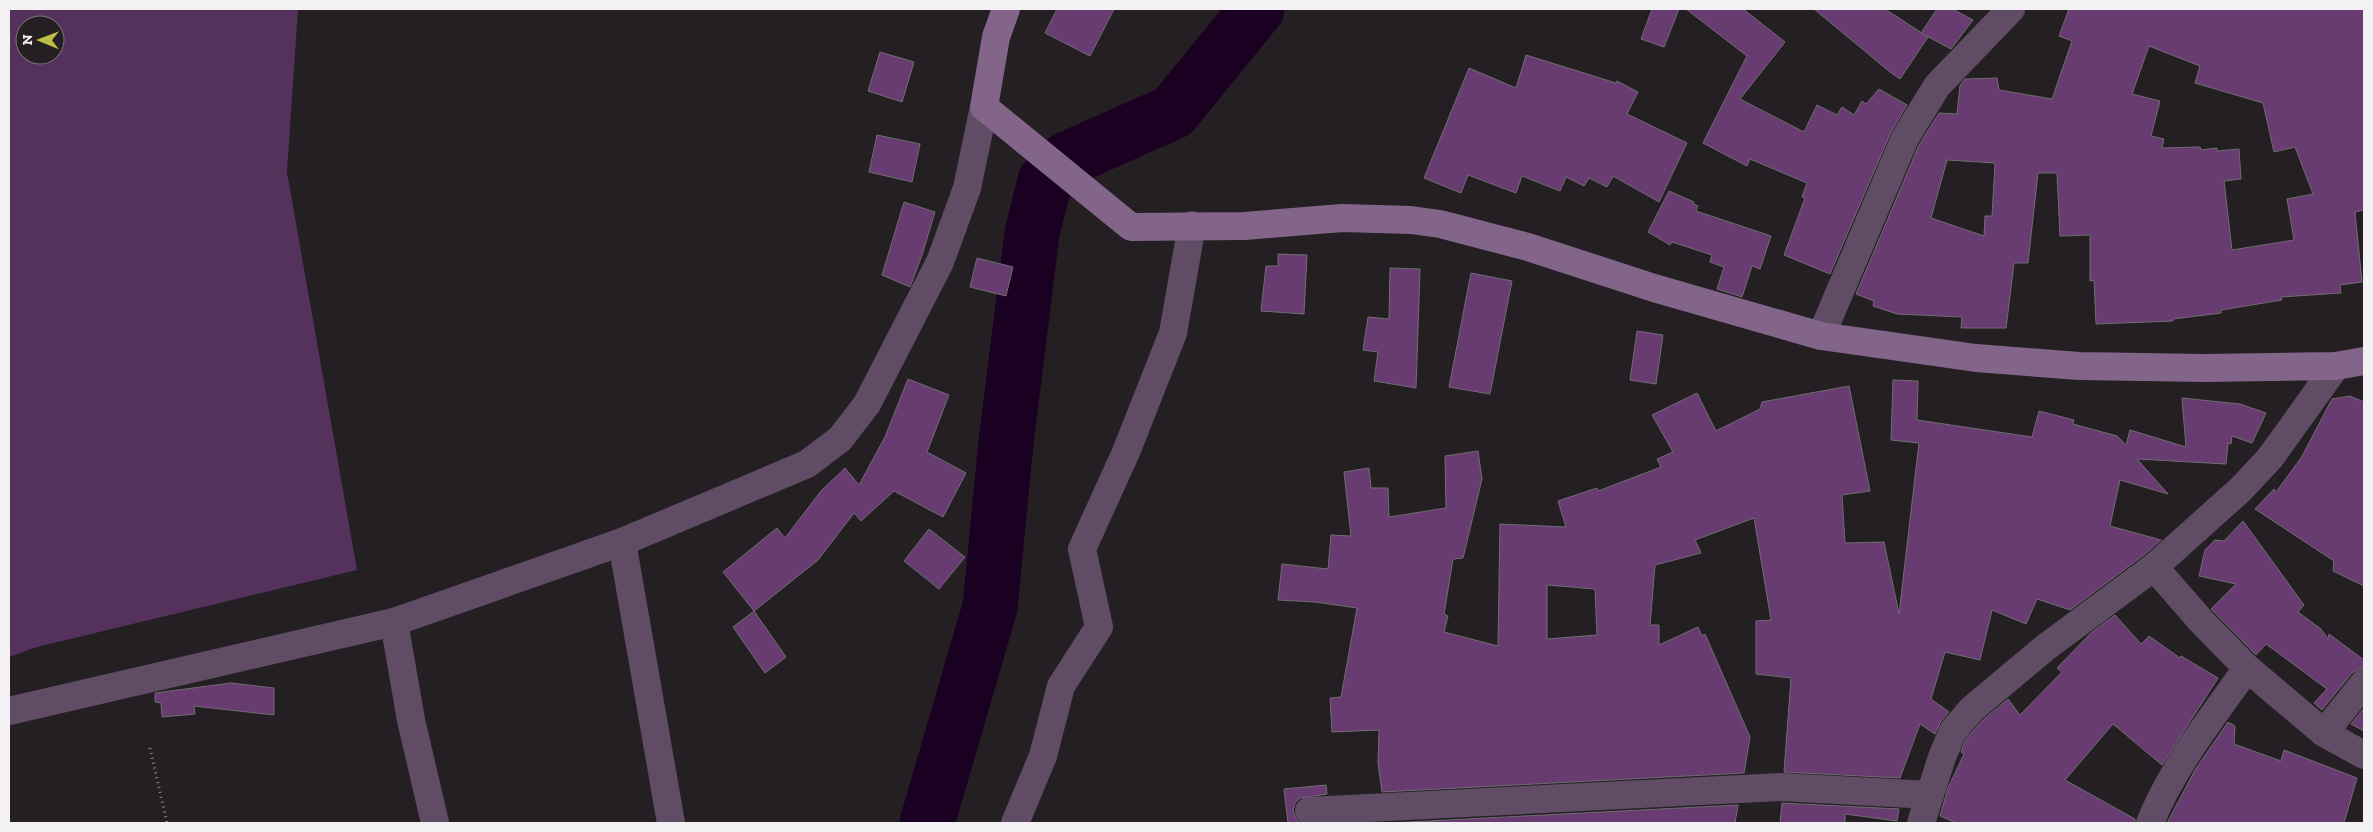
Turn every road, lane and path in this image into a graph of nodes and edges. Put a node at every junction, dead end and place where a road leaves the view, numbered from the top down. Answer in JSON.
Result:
{"nodes":[{"id":1,"x":1006,"y":9,"type":"edge"},
{"id":2,"x":2011,"y":9,"type":"edge"},
{"id":3,"x":984,"y":107,"type":"junction"},
{"id":4,"x":1192,"y":225,"type":"junction"},
{"id":5,"x":1821,"y":336,"type":"junction"},
{"id":6,"x":2364,"y":361,"type":"edge"},
{"id":7,"x":2336,"y":366,"type":"junction"},
{"id":8,"x":622,"y":542,"type":"junction"},
{"id":9,"x":2154,"y":567,"type":"junction"},
{"id":10,"x":394,"y":622,"type":"junction"},
{"id":11,"x":2247,"y":668,"type":"junction"},
{"id":12,"x":2364,"y":683,"type":"edge"},
{"id":13,"x":9,"y":711,"type":"edge"},
{"id":14,"x":2324,"y":733,"type":"junction"},
{"id":15,"x":150,"y":748,"type":"dead end"},
{"id":16,"x":2364,"y":755,"type":"edge"},
{"id":17,"x":1930,"y":795,"type":"junction"},
{"id":18,"x":1309,"y":811,"type":"dead end"},
{"id":19,"x":167,"y":823,"type":"edge"},
{"id":20,"x":435,"y":823,"type":"edge"},
{"id":21,"x":671,"y":823,"type":"edge"},
{"id":22,"x":1015,"y":823,"type":"edge"},
{"id":23,"x":1921,"y":823,"type":"edge"},
{"id":24,"x":2150,"y":823,"type":"edge"}],
"edges":[{"from":1,"to":3,"type":"street"},
{"from":2,"to":5,"type":"street"},
{"from":3,"to":4,"type":"street"},
{"from":3,"to":8,"type":"street"},
{"from":4,"to":5,"type":"street"},
{"from":4,"to":22,"type":"street"},
{"from":5,"to":7,"type":"street"},
{"from":6,"to":7,"type":"street"},
{"from":7,"to":9,"type":"street"},
{"from":8,"to":10,"type":"street"},
{"from":8,"to":21,"type":"street"},
{"from":9,"to":11,"type":"street"},
{"from":9,"to":17,"type":"street"},
{"from":10,"to":13,"type":"street"},
{"from":10,"to":20,"type":"street"},
{"from":11,"to":14,"type":"street"},
{"from":11,"to":24,"type":"street"},
{"from":12,"to":14,"type":"street"},
{"from":14,"to":16,"type":"street"},
{"from":15,"to":19,"type":"path"},
{"from":17,"to":18,"type":"street"},
{"from":17,"to":23,"type":"street"}]}
